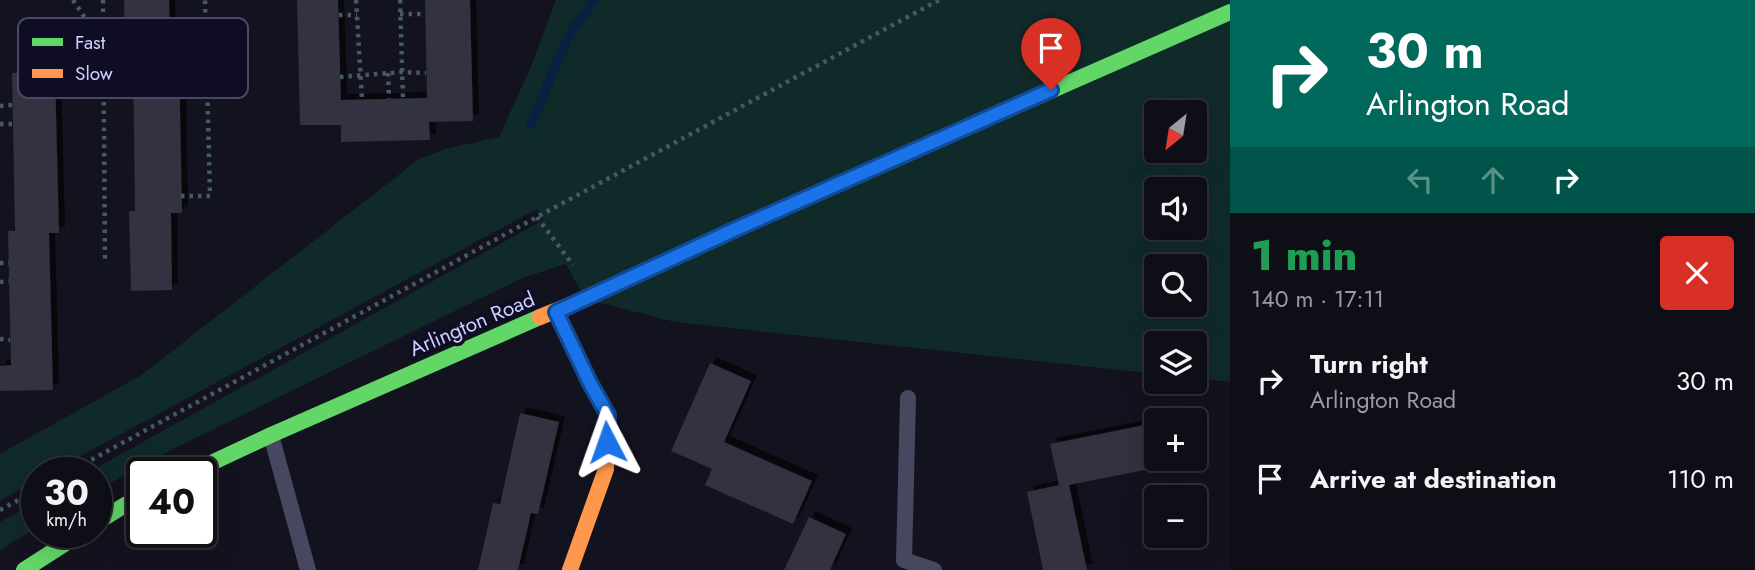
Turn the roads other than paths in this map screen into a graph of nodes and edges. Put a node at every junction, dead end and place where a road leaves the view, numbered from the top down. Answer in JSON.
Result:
{"nodes":[{"id":1,"x":1230,"y":12,"type":"edge"},
{"id":2,"x":556,"y":312,"type":"junction"},
{"id":3,"x":908,"y":398,"type":"dead end"},
{"id":4,"x":271,"y":435,"type":"junction"},
{"id":5,"x":217,"y":460,"type":"edge"},
{"id":6,"x":58,"y":548,"type":"edge"},
{"id":7,"x":24,"y":570,"type":"edge"},
{"id":8,"x":308,"y":570,"type":"edge"},
{"id":9,"x":570,"y":570,"type":"edge"},
{"id":10,"x":934,"y":570,"type":"edge"}],
"edges":[{"from":1,"to":2,"type":"main road","name":"Arlington Road"},
{"from":2,"to":4,"type":"main road","name":"Arlington Road"},
{"from":2,"to":9,"type":"main road"},
{"from":3,"to":10,"type":"lane"},
{"from":4,"to":5,"type":"main road","name":"Arlington Road"},
{"from":4,"to":8,"type":"lane"},
{"from":6,"to":7,"type":"main road"}]}
